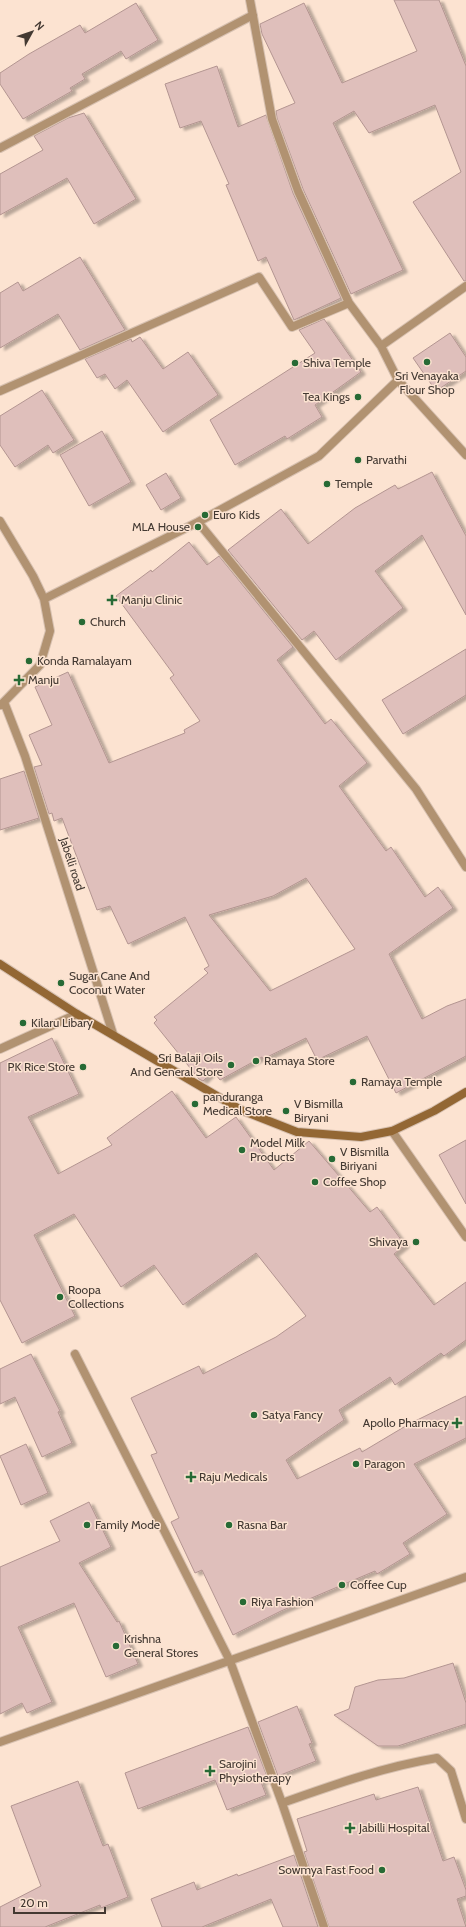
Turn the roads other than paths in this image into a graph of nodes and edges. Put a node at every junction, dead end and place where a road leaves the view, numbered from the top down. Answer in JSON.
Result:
{"nodes":[{"id":1,"x":250,"y":0,"type":"edge"},
{"id":2,"x":253,"y":15,"type":"junction"},
{"id":3,"x":0,"y":148,"type":"edge"},
{"id":4,"x":466,"y":286,"type":"edge"},
{"id":5,"x":349,"y":303,"type":"junction"},
{"id":6,"x":381,"y":346,"type":"junction"},
{"id":7,"x":398,"y":380,"type":"junction"},
{"id":8,"x":0,"y":391,"type":"edge"},
{"id":9,"x":466,"y":455,"type":"edge"},
{"id":10,"x":0,"y":521,"type":"edge"},
{"id":11,"x":198,"y":522,"type":"junction"},
{"id":12,"x":44,"y":599,"type":"junction"},
{"id":13,"x":2,"y":704,"type":"edge"},
{"id":14,"x":466,"y":867,"type":"edge"},
{"id":15,"x":0,"y":964,"type":"edge"},
{"id":16,"x":78,"y":1014,"type":"junction"},
{"id":17,"x":113,"y":1034,"type":"junction"},
{"id":18,"x":0,"y":1049,"type":"edge"},
{"id":19,"x":466,"y":1092,"type":"edge"},
{"id":20,"x":392,"y":1131,"type":"junction"},
{"id":21,"x":466,"y":1237,"type":"edge"},
{"id":22,"x":75,"y":1354,"type":"dead end"},
{"id":23,"x":466,"y":1576,"type":"edge"},
{"id":24,"x":230,"y":1661,"type":"junction"},
{"id":25,"x":0,"y":1742,"type":"edge"},
{"id":26,"x":282,"y":1803,"type":"junction"},
{"id":27,"x":466,"y":1819,"type":"edge"},
{"id":28,"x":324,"y":1927,"type":"edge"}],
"edges":[{"from":1,"to":2,"type":"street"},
{"from":2,"to":3,"type":"street"},
{"from":2,"to":5,"type":"street"},
{"from":4,"to":6,"type":"street"},
{"from":5,"to":6,"type":"street"},
{"from":5,"to":8,"type":"street"},
{"from":6,"to":7,"type":"street"},
{"from":7,"to":9,"type":"street"},
{"from":7,"to":11,"type":"street"},
{"from":10,"to":12,"type":"street"},
{"from":11,"to":12,"type":"street"},
{"from":11,"to":14,"type":"street"},
{"from":12,"to":13,"type":"street"},
{"from":13,"to":17,"type":"street","name":"Jabelli road"},
{"from":15,"to":16,"type":"main road"},
{"from":16,"to":17,"type":"main road"},
{"from":16,"to":18,"type":"street"},
{"from":17,"to":20,"type":"main road"},
{"from":19,"to":20,"type":"main road"},
{"from":20,"to":21,"type":"street"},
{"from":22,"to":24,"type":"street"},
{"from":23,"to":24,"type":"street"},
{"from":24,"to":25,"type":"street"},
{"from":24,"to":26,"type":"street"},
{"from":26,"to":27,"type":"street"},
{"from":26,"to":28,"type":"street"}]}
